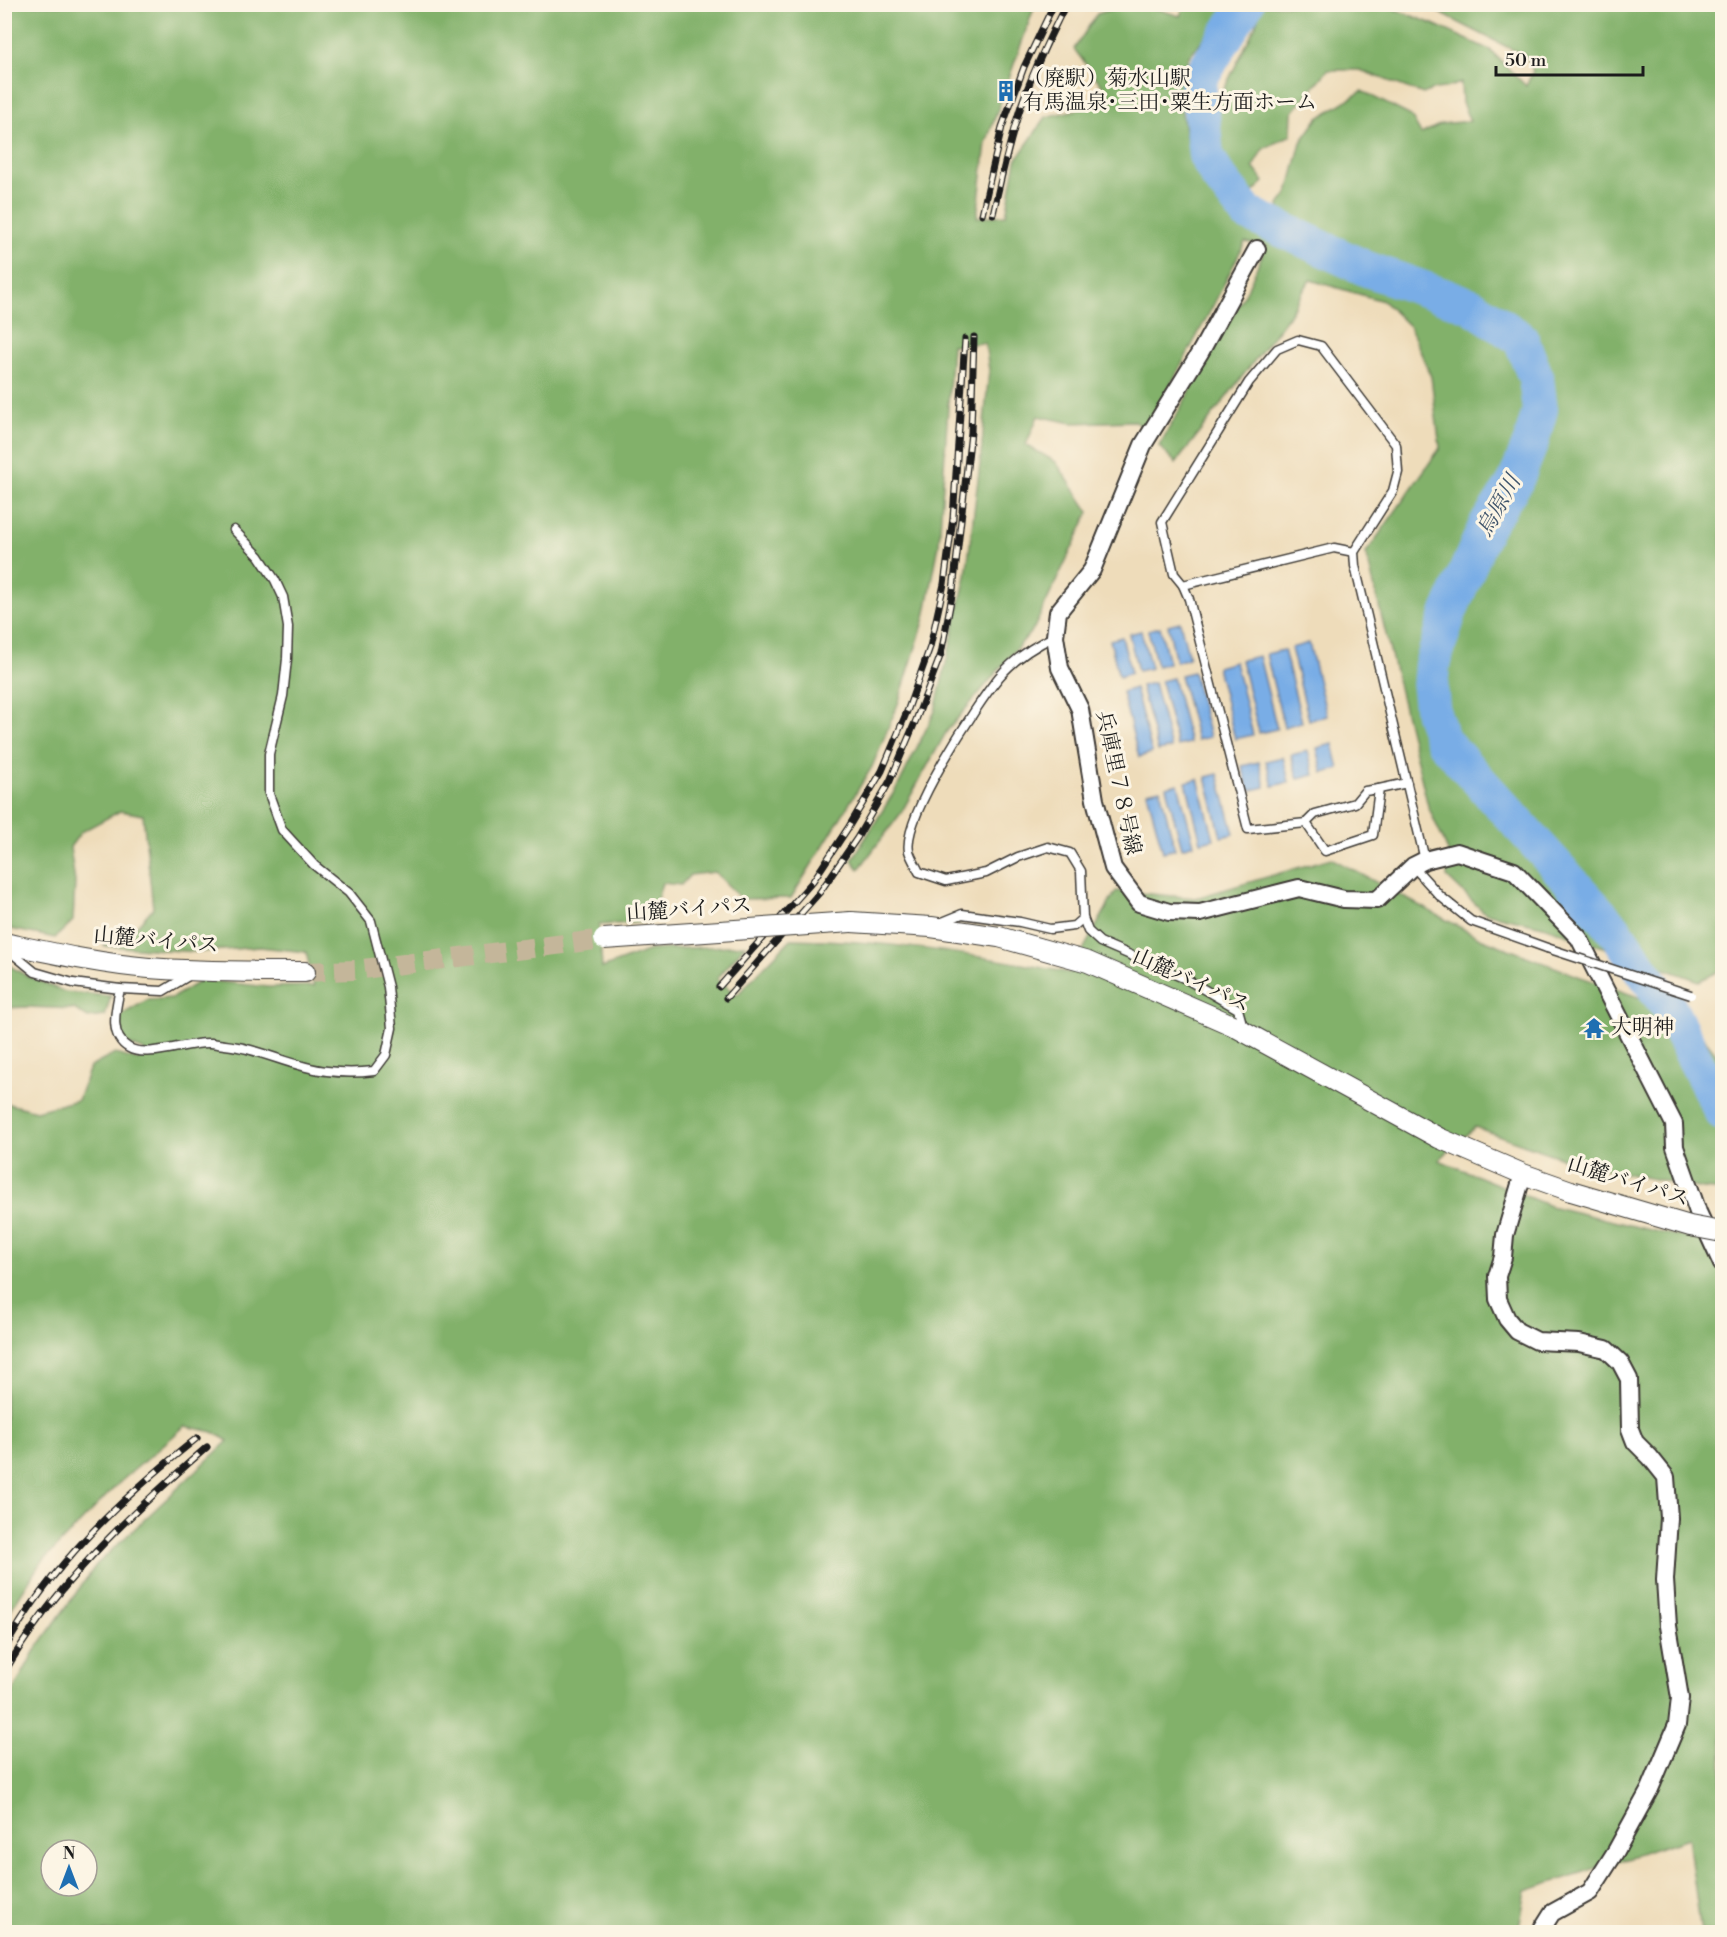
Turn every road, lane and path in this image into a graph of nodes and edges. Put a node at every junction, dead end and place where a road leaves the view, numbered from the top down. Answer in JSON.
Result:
{"nodes":[{"id":1,"x":1257,"y":249,"type":"dead end"},
{"id":2,"x":234,"y":530,"type":"dead end"},
{"id":3,"x":1354,"y":552,"type":"junction"},
{"id":4,"x":1183,"y":585,"type":"junction"},
{"id":5,"x":1054,"y":636,"type":"junction"},
{"id":6,"x":1407,"y":783,"type":"junction"},
{"id":7,"x":1379,"y":789,"type":"junction"},
{"id":8,"x":1306,"y":823,"type":"junction"},
{"id":9,"x":1419,"y":863,"type":"junction"},
{"id":10,"x":1083,"y":918,"type":"junction"},
{"id":11,"x":931,"y":927,"type":"junction"},
{"id":12,"x":604,"y":939,"type":"tunnel mouth"},
{"id":13,"x":4,"y":945,"type":"edge"},
{"id":14,"x":198,"y":971,"type":"junction"},
{"id":15,"x":305,"y":972,"type":"tunnel mouth"},
{"id":16,"x":120,"y":989,"type":"junction"},
{"id":17,"x":1691,"y":995,"type":"dead end"},
{"id":18,"x":1245,"y":1032,"type":"junction"},
{"id":19,"x":1523,"y":1174,"type":"junction"},
{"id":20,"x":1722,"y":1232,"type":"edge"},
{"id":21,"x":1722,"y":1264,"type":"edge"},
{"id":22,"x":1540,"y":1932,"type":"edge"}],
"edges":[{"from":1,"to":5,"type":"street"},
{"from":2,"to":16,"type":"lane"},
{"from":3,"to":4,"type":"lane"},
{"from":3,"to":4,"type":"lane"},
{"from":3,"to":6,"type":"lane"},
{"from":4,"to":8,"type":"lane"},
{"from":5,"to":9,"type":"street","name":"兵庫里７８号線"},
{"from":5,"to":10,"type":"lane"},
{"from":6,"to":7,"type":"lane"},
{"from":6,"to":9,"type":"lane"},
{"from":7,"to":8,"type":"lane"},
{"from":7,"to":8,"type":"lane"},
{"from":9,"to":17,"type":"lane","bridge":true},
{"from":9,"to":21,"type":"street","name":"兵庫里７８号線"},
{"from":10,"to":11,"type":"lane"},
{"from":10,"to":18,"type":"lane"},
{"from":11,"to":12,"type":"street","name":"山麓バイパス","bridge":true},
{"from":11,"to":18,"type":"street","name":"山麓バイパス"},
{"from":13,"to":14,"type":"street","name":"山麓バイパス"},
{"from":13,"to":16,"type":"lane"},
{"from":14,"to":15,"type":"street","name":"山麓バイパス"},
{"from":14,"to":16,"type":"lane"},
{"from":18,"to":19,"type":"street","name":"山麓バイパス"},
{"from":19,"to":20,"type":"street","name":"山麓バイパス","bridge":true},
{"from":19,"to":22,"type":"street"}]}
